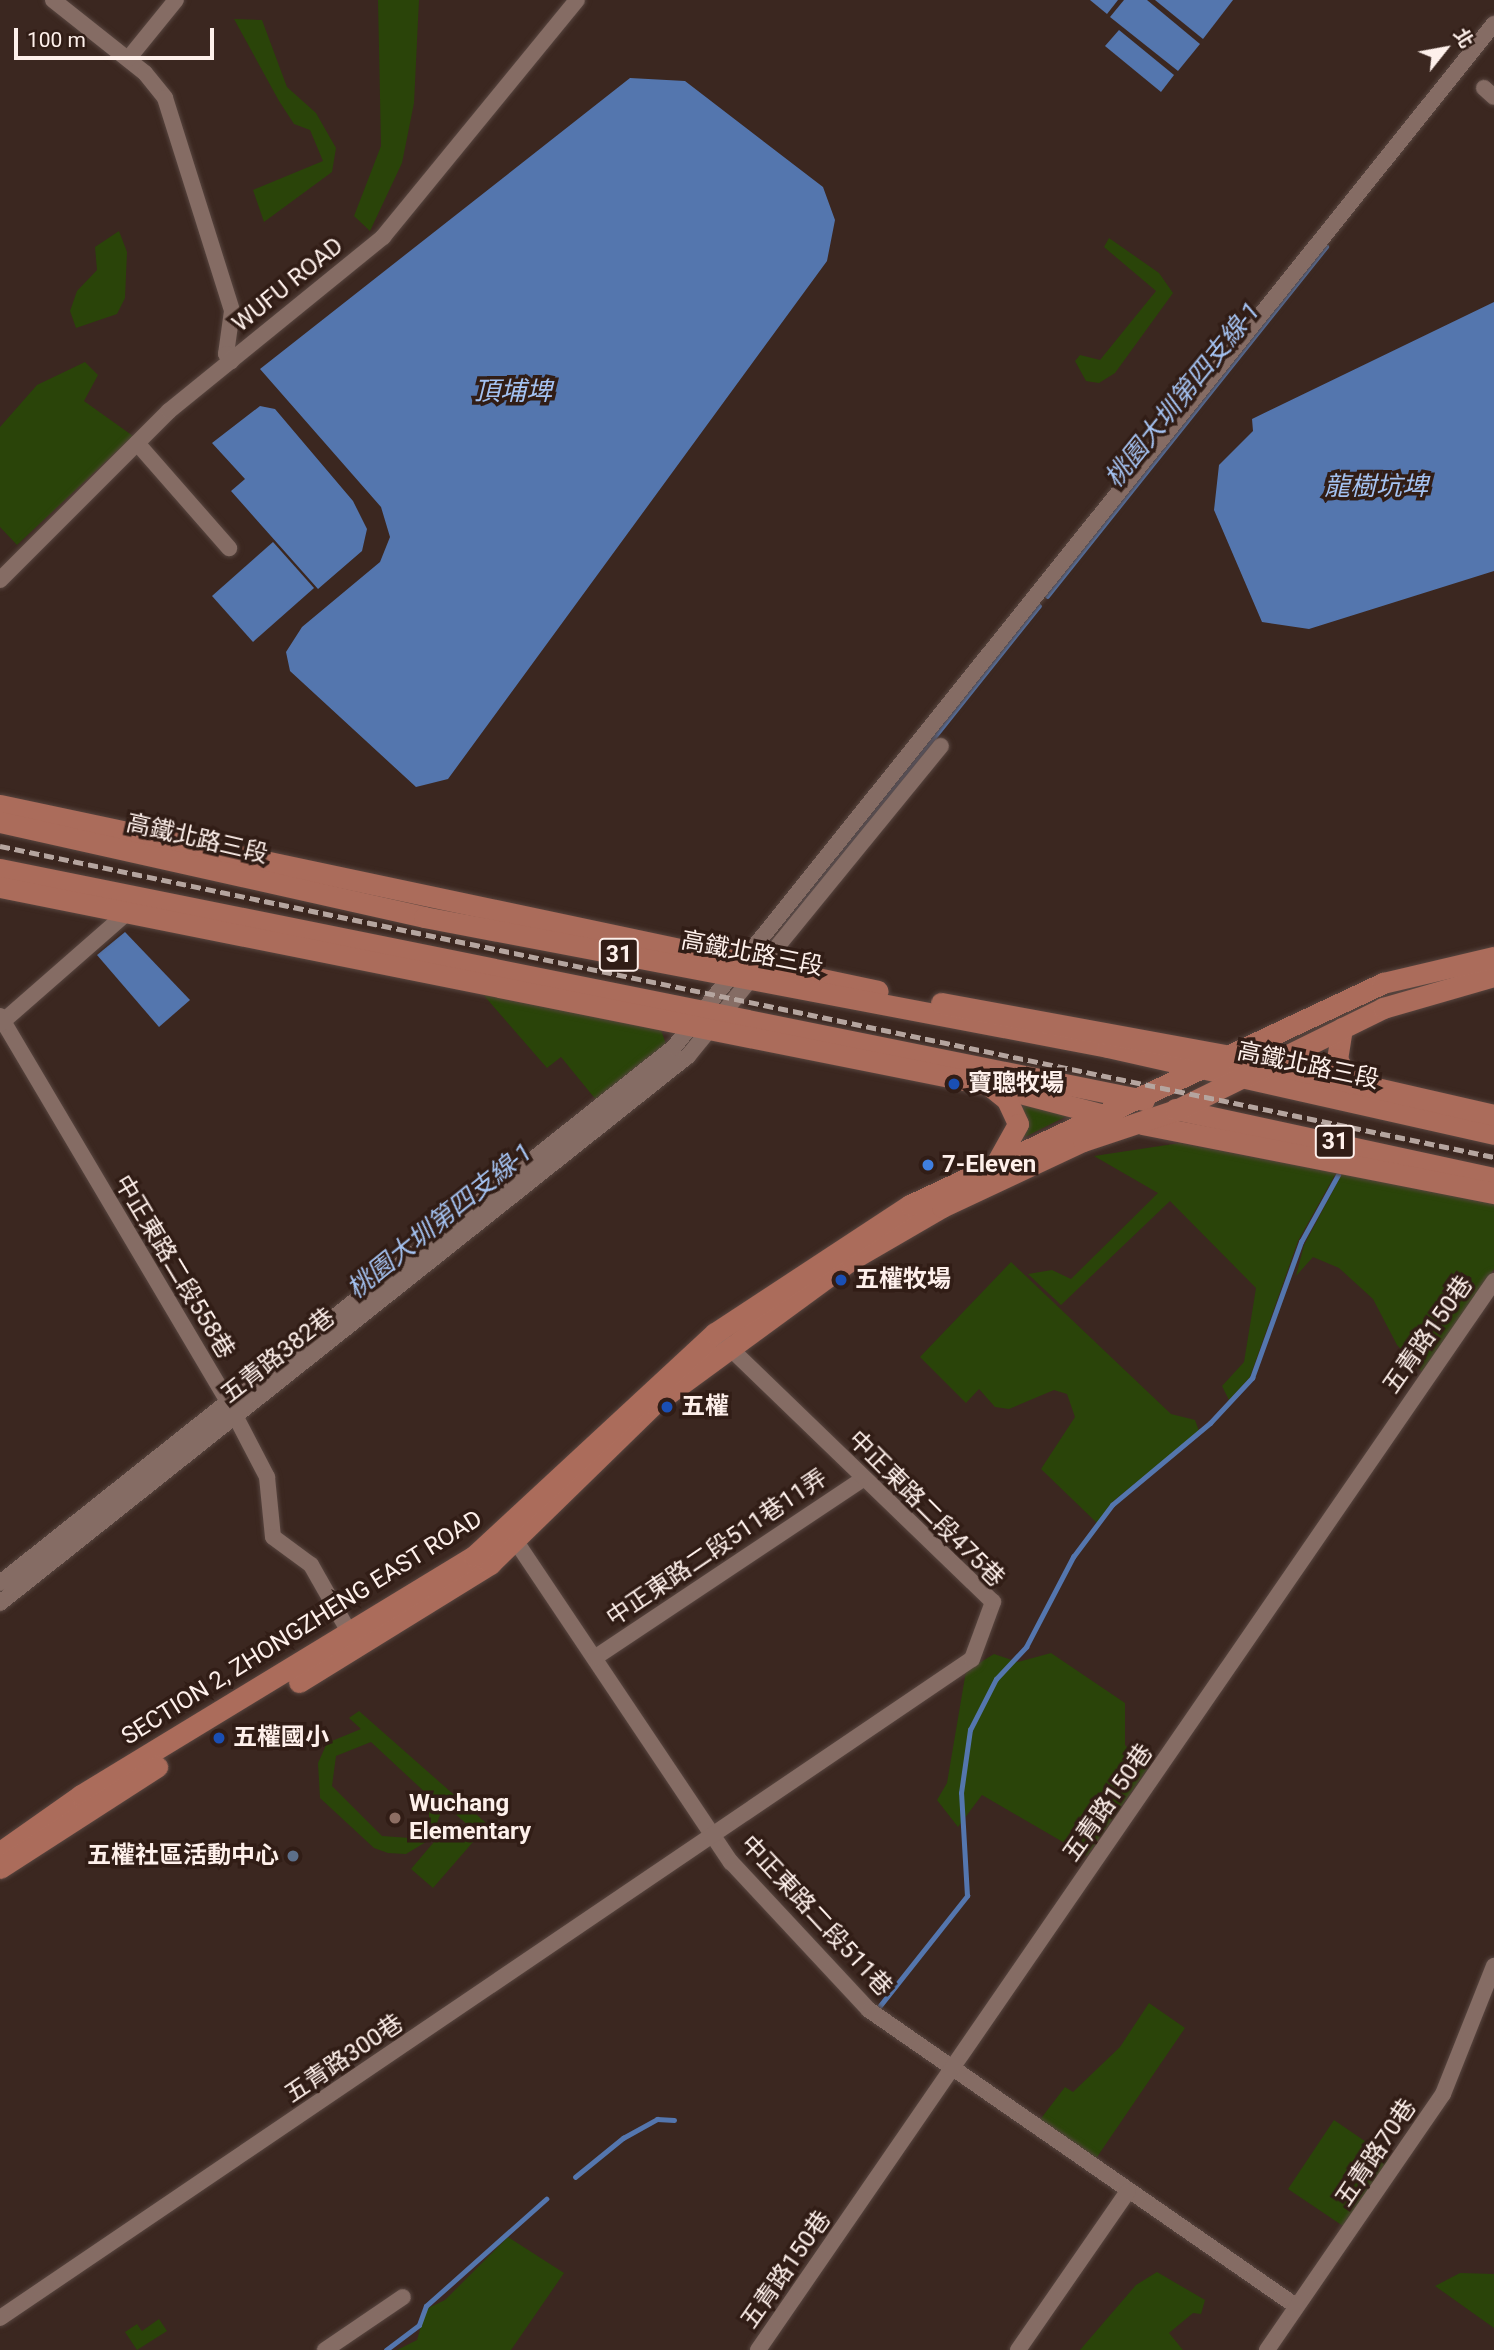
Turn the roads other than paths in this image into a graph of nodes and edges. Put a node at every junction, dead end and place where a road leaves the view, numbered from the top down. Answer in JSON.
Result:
{"nodes":[{"id":1,"x":53,"y":0,"type":"edge"},
{"id":2,"x":176,"y":0,"type":"edge"},
{"id":3,"x":577,"y":0,"type":"edge"},
{"id":4,"x":1494,"y":24,"type":"edge"},
{"id":5,"x":128,"y":59,"type":"junction"},
{"id":6,"x":231,"y":361,"type":"junction"},
{"id":7,"x":137,"y":443,"type":"junction"},
{"id":8,"x":229,"y":548,"type":"dead end"},
{"id":9,"x":0,"y":580,"type":"edge"},
{"id":10,"x":941,"y":746,"type":"dead end"},
{"id":11,"x":0,"y":805,"type":"edge"},
{"id":12,"x":0,"y":822,"type":"edge"},
{"id":13,"x":0,"y":869,"type":"edge"},
{"id":14,"x":0,"y":887,"type":"edge"},
{"id":15,"x":362,"y":903,"type":"junction"},
{"id":16,"x":461,"y":905,"type":"junction"},
{"id":17,"x":128,"y":912,"type":"junction"},
{"id":18,"x":1494,"y":957,"type":"edge"},
{"id":19,"x":464,"y":961,"type":"junction"},
{"id":20,"x":374,"y":962,"type":"junction"},
{"id":21,"x":736,"y":969,"type":"junction"},
{"id":22,"x":758,"y":974,"type":"junction"},
{"id":23,"x":1494,"y":976,"type":"edge"},
{"id":24,"x":893,"y":995,"type":"junction"},
{"id":25,"x":712,"y":1012,"type":"junction"},
{"id":26,"x":939,"y":1017,"type":"junction"},
{"id":27,"x":1,"y":1020,"type":"edge"},
{"id":28,"x":1342,"y":1028,"type":"junction"},
{"id":29,"x":1235,"y":1057,"type":"junction"},
{"id":30,"x":1267,"y":1063,"type":"junction"},
{"id":31,"x":1205,"y":1070,"type":"junction"},
{"id":32,"x":1240,"y":1078,"type":"junction"},
{"id":33,"x":1351,"y":1083,"type":"junction"},
{"id":34,"x":989,"y":1085,"type":"junction"},
{"id":35,"x":1142,"y":1100,"type":"junction"},
{"id":36,"x":1175,"y":1110,"type":"junction"},
{"id":37,"x":1104,"y":1115,"type":"junction"},
{"id":38,"x":1494,"y":1115,"type":"edge"},
{"id":39,"x":1140,"y":1124,"type":"junction"},
{"id":40,"x":1494,"y":1134,"type":"edge"},
{"id":41,"x":998,"y":1161,"type":"junction"},
{"id":42,"x":1494,"y":1178,"type":"edge"},
{"id":43,"x":1494,"y":1193,"type":"edge"},
{"id":44,"x":1494,"y":1281,"type":"edge"},
{"id":45,"x":721,"y":1339,"type":"junction"},
{"id":46,"x":229,"y":1402,"type":"junction"},
{"id":47,"x":237,"y":1418,"type":"junction"},
{"id":48,"x":864,"y":1478,"type":"junction"},
{"id":49,"x":513,"y":1535,"type":"junction"},
{"id":50,"x":0,"y":1583,"type":"edge"},
{"id":51,"x":0,"y":1603,"type":"edge"},
{"id":52,"x":354,"y":1641,"type":"junction"},
{"id":53,"x":596,"y":1657,"type":"junction"},
{"id":54,"x":713,"y":1837,"type":"junction"},
{"id":55,"x":0,"y":1852,"type":"edge"},
{"id":56,"x":0,"y":1868,"type":"edge"},
{"id":57,"x":1494,"y":1966,"type":"edge"},
{"id":58,"x":952,"y":2069,"type":"junction"},
{"id":59,"x":1128,"y":2191,"type":"junction"},
{"id":60,"x":403,"y":2297,"type":"dead end"},
{"id":61,"x":1296,"y":2306,"type":"junction"},
{"id":62,"x":0,"y":2318,"type":"edge"},
{"id":63,"x":325,"y":2350,"type":"edge"},
{"id":64,"x":758,"y":2350,"type":"edge"},
{"id":65,"x":1018,"y":2350,"type":"edge"},
{"id":66,"x":1267,"y":2350,"type":"edge"}],
"edges":[{"from":1,"to":5,"type":"street"},
{"from":2,"to":5,"type":"street"},
{"from":3,"to":6,"type":"street","name":"WUFU ROAD"},
{"from":4,"to":21,"type":"street"},
{"from":5,"to":6,"type":"street"},
{"from":6,"to":7,"type":"street","name":"WUFU ROAD"},
{"from":7,"to":8,"type":"street"},
{"from":7,"to":9,"type":"street","name":"WUFU ROAD"},
{"from":10,"to":22,"type":"street"},
{"from":11,"to":16,"type":"main road","name":"高鐵北路三段"},
{"from":12,"to":15,"type":"main road","name":"高鐵北路三段","number":"31"},
{"from":13,"to":19,"type":"main road","number":"31"},
{"from":14,"to":17,"type":"main road"},
{"from":15,"to":16,"type":"main road"},
{"from":15,"to":21,"type":"main road","name":"高鐵北路三段","number":"31"},
{"from":16,"to":21,"type":"main road","name":"高鐵北路三段"},
{"from":17,"to":20,"type":"main road"},
{"from":17,"to":27,"type":"street"},
{"from":18,"to":29,"type":"main road","name":"SECTION 2, ZHONGZHENG EAST ROAD"},
{"from":19,"to":20,"type":"main road"},
{"from":19,"to":25,"type":"main road","number":"31"},
{"from":20,"to":25,"type":"main road"},
{"from":21,"to":22,"type":"main road","name":"高鐵北路三段"},
{"from":21,"to":25,"type":"street"},
{"from":22,"to":24,"type":"main road","name":"高鐵北路三段"},
{"from":22,"to":25,"type":"street"},
{"from":22,"to":26,"type":"main road","name":"高鐵北路三段","number":"31"},
{"from":23,"to":28,"type":"main road","name":"SECTION 2, ZHONGZHENG EAST ROAD"},
{"from":24,"to":26,"type":"main road"},
{"from":24,"to":29,"type":"main road","name":"高鐵北路三段"},
{"from":25,"to":34,"type":"main road"},
{"from":25,"to":35,"type":"main road","number":"31"},
{"from":25,"to":46,"type":"street","name":"五青路382巷"},
{"from":25,"to":47,"type":"street","name":"五青路382巷"},
{"from":26,"to":31,"type":"main road","name":"高鐵北路三段","number":"31"},
{"from":27,"to":46,"type":"street","name":"中正東路二段558巷"},
{"from":28,"to":30,"type":"main road","name":"SECTION 2, ZHONGZHENG EAST ROAD"},
{"from":28,"to":33,"type":"main road"},
{"from":29,"to":30,"type":"main road","name":"高鐵北路三段"},
{"from":29,"to":31,"type":"main road","name":"SECTION 2, ZHONGZHENG EAST ROAD"},
{"from":30,"to":32,"type":"main road","name":"SECTION 2, ZHONGZHENG EAST ROAD"},
{"from":30,"to":33,"type":"main road","name":"高鐵北路三段"},
{"from":31,"to":32,"type":"main road","name":"高鐵北路三段","number":"31"},
{"from":31,"to":35,"type":"main road","name":"SECTION 2, ZHONGZHENG EAST ROAD"},
{"from":32,"to":36,"type":"main road","name":"SECTION 2, ZHONGZHENG EAST ROAD"},
{"from":32,"to":40,"type":"main road","name":"高鐵北路三段","number":"31"},
{"from":33,"to":38,"type":"main road","name":"高鐵北路三段"},
{"from":34,"to":37,"type":"main road"},
{"from":34,"to":41,"type":"main road"},
{"from":35,"to":36,"type":"main road","number":"31"},
{"from":35,"to":37,"type":"main road","name":"SECTION 2, ZHONGZHENG EAST ROAD"},
{"from":36,"to":39,"type":"main road","name":"SECTION 2, ZHONGZHENG EAST ROAD"},
{"from":36,"to":42,"type":"main road","number":"31"},
{"from":37,"to":39,"type":"main road"},
{"from":37,"to":41,"type":"main road","name":"SECTION 2, ZHONGZHENG EAST ROAD"},
{"from":39,"to":43,"type":"main road"},
{"from":39,"to":45,"type":"main road","name":"SECTION 2, ZHONGZHENG EAST ROAD"},
{"from":41,"to":45,"type":"main road","name":"SECTION 2, ZHONGZHENG EAST ROAD"},
{"from":44,"to":58,"type":"street","name":"五青路150巷"},
{"from":45,"to":48,"type":"street","name":"中正東路二段475巷"},
{"from":45,"to":49,"type":"main road","name":"SECTION 2, ZHONGZHENG EAST ROAD"},
{"from":46,"to":47,"type":"street","name":"中正東路二段558巷"},
{"from":46,"to":50,"type":"street","name":"五青路382巷"},
{"from":47,"to":51,"type":"street","name":"五青路382巷"},
{"from":47,"to":52,"type":"street","name":"中正東路二段558巷"},
{"from":48,"to":53,"type":"street","name":"中正東路二段511巷11弄"},
{"from":48,"to":54,"type":"street","name":"中正東路二段475巷"},
{"from":49,"to":52,"type":"main road","name":"SECTION 2, ZHONGZHENG EAST ROAD"},
{"from":49,"to":53,"type":"street","name":"中正東路二段511巷"},
{"from":52,"to":55,"type":"main road","name":"SECTION 2, ZHONGZHENG EAST ROAD"},
{"from":52,"to":56,"type":"main road","name":"SECTION 2, ZHONGZHENG EAST ROAD"},
{"from":53,"to":54,"type":"street","name":"中正東路二段511巷"},
{"from":54,"to":58,"type":"street","name":"中正東路二段511巷"},
{"from":54,"to":62,"type":"street","name":"五青路300巷"},
{"from":57,"to":61,"type":"street","name":"五青路70巷"},
{"from":58,"to":59,"type":"street","name":"中正東路二段511巷"},
{"from":58,"to":64,"type":"street","name":"五青路150巷"},
{"from":59,"to":61,"type":"street","name":"中正東路二段511巷"},
{"from":59,"to":65,"type":"street"},
{"from":60,"to":63,"type":"street"},
{"from":61,"to":66,"type":"street","name":"五青路70巷"}]}
